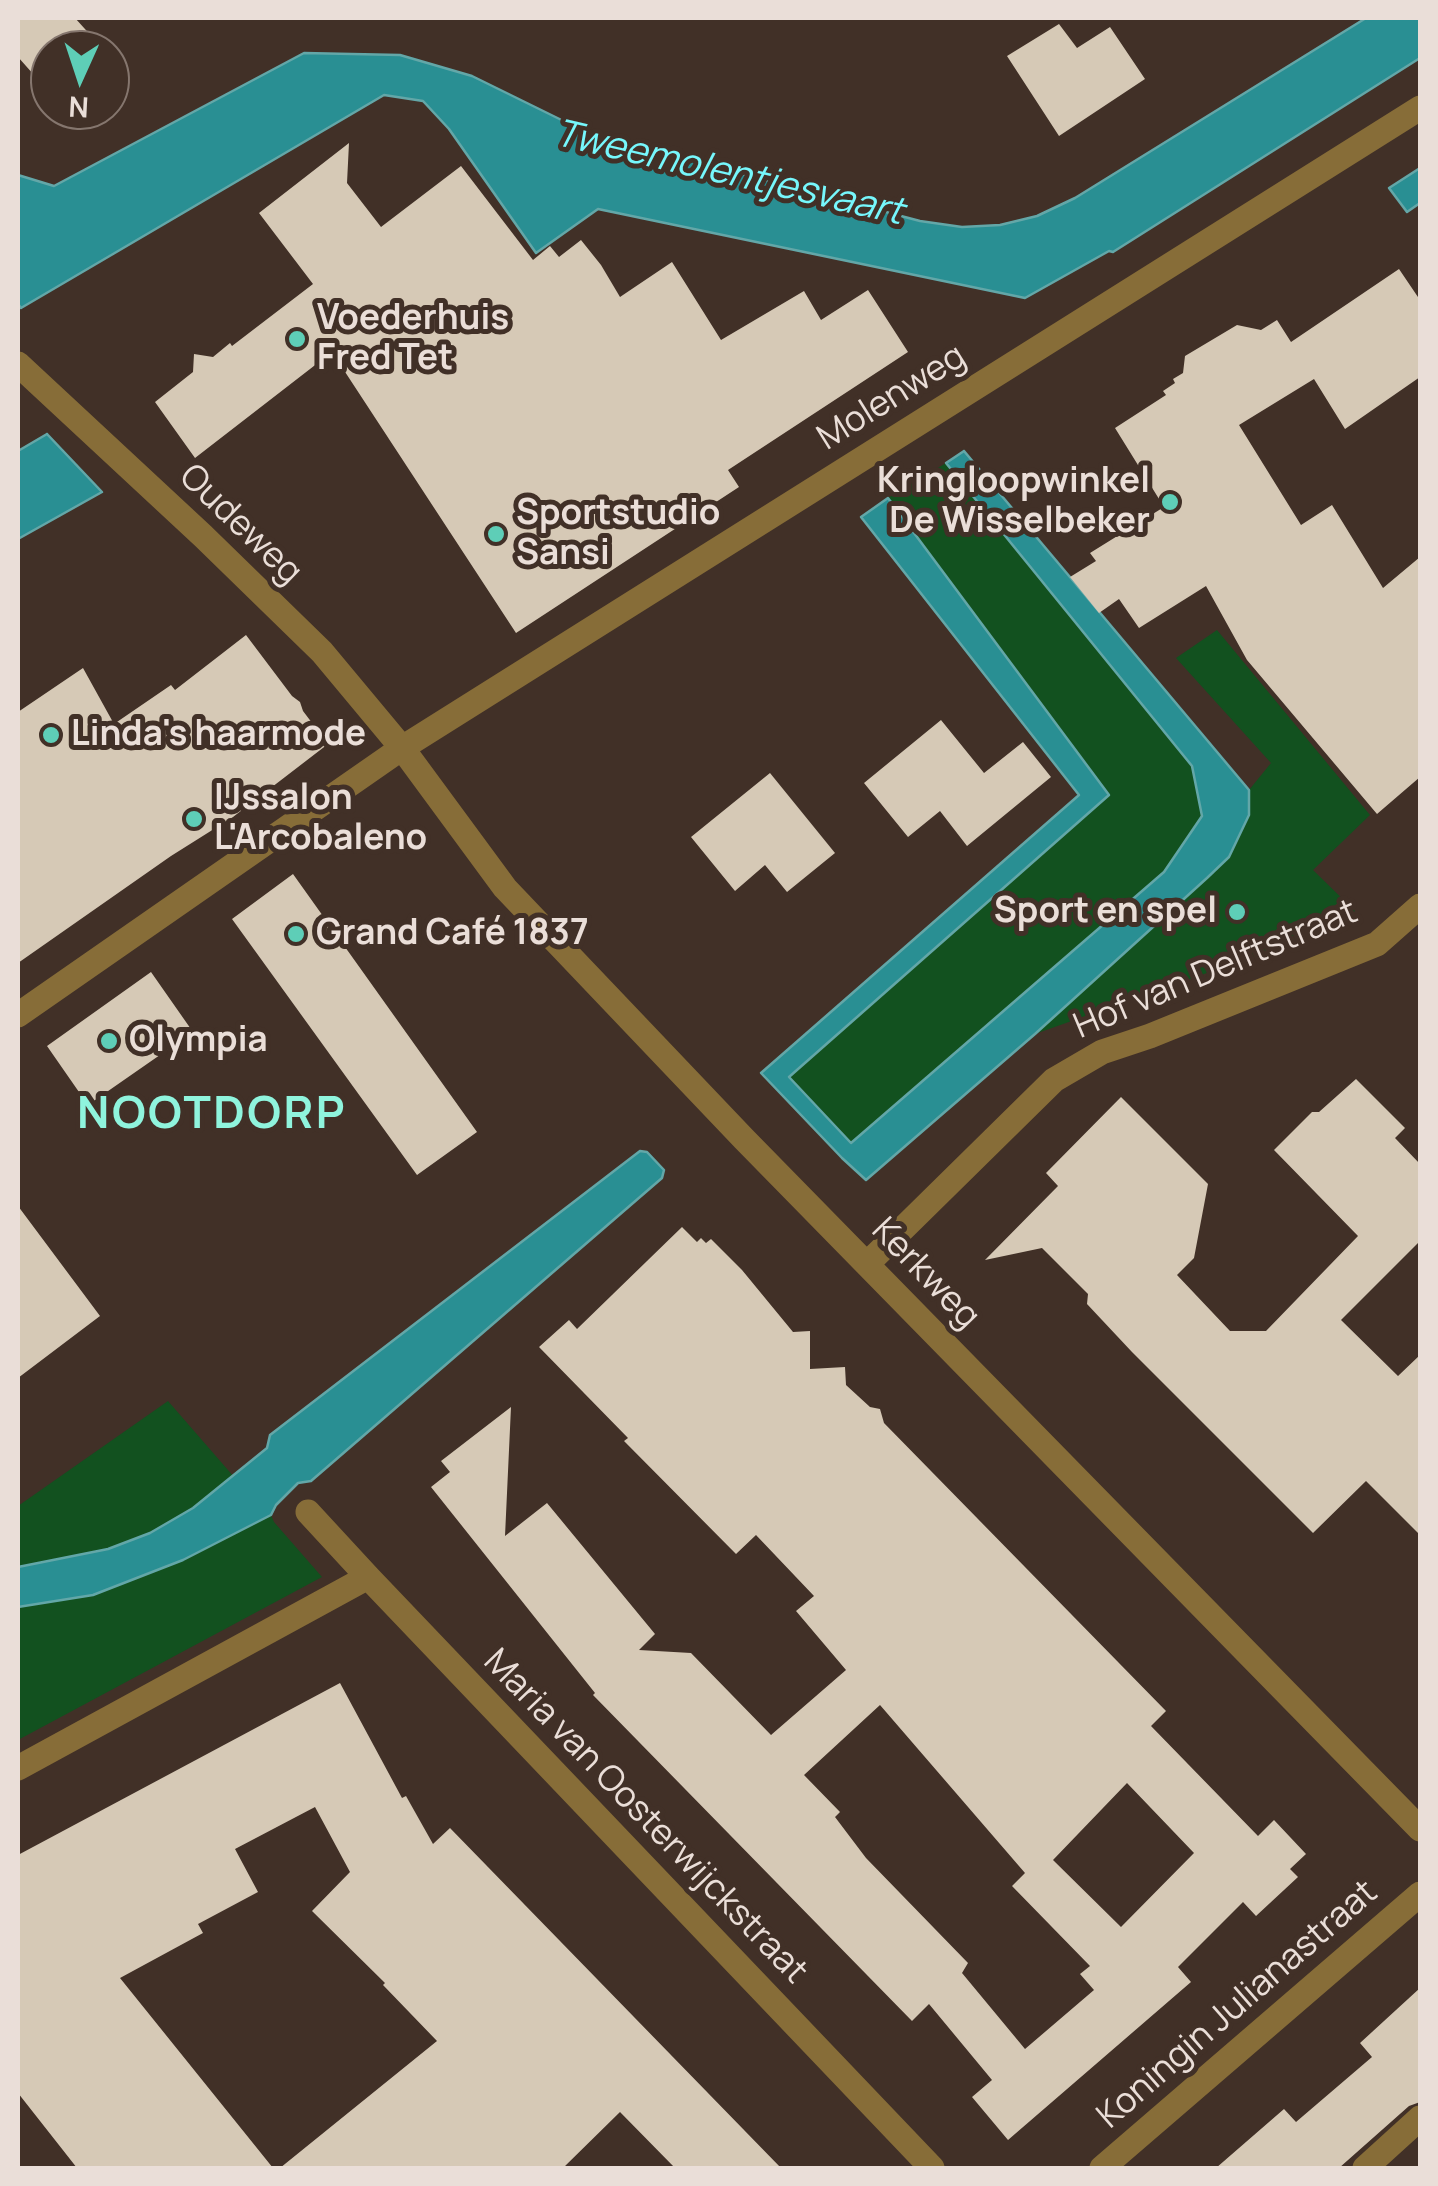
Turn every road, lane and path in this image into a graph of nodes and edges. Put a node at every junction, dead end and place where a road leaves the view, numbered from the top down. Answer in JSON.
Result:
{"nodes":[{"id":1,"x":1420,"y":108,"type":"edge"},
{"id":2,"x":18,"y":364,"type":"edge"},
{"id":3,"x":402,"y":748,"type":"junction"},
{"id":4,"x":1420,"y":906,"type":"edge"},
{"id":5,"x":18,"y":1015,"type":"edge"},
{"id":6,"x":867,"y":1264,"type":"junction"},
{"id":7,"x":308,"y":1512,"type":"dead end"},
{"id":8,"x":368,"y":1578,"type":"junction"},
{"id":9,"x":18,"y":1768,"type":"edge"},
{"id":10,"x":1420,"y":1829,"type":"edge"},
{"id":11,"x":1420,"y":1894,"type":"edge"},
{"id":12,"x":1420,"y":2118,"type":"edge"},
{"id":13,"x":932,"y":2168,"type":"edge"},
{"id":14,"x":1102,"y":2168,"type":"edge"},
{"id":15,"x":1365,"y":2168,"type":"edge"}],
"edges":[{"from":1,"to":3,"type":"street","name":"Molenweg"},
{"from":2,"to":3,"type":"street","name":"Oudeweg"},
{"from":3,"to":5,"type":"street","name":"Molenweg"},
{"from":3,"to":6,"type":"street","name":"Kerkweg"},
{"from":4,"to":6,"type":"street","name":"Hof van Delftstraat"},
{"from":6,"to":10,"type":"street","name":"Kerkweg"},
{"from":7,"to":8,"type":"street","name":"Maria van Oosterwijckstraat"},
{"from":8,"to":9,"type":"street"},
{"from":8,"to":13,"type":"street","name":"Maria van Oosterwijckstraat"},
{"from":11,"to":14,"type":"street","name":"Koningin Julianastraat"},
{"from":12,"to":15,"type":"street"}]}
